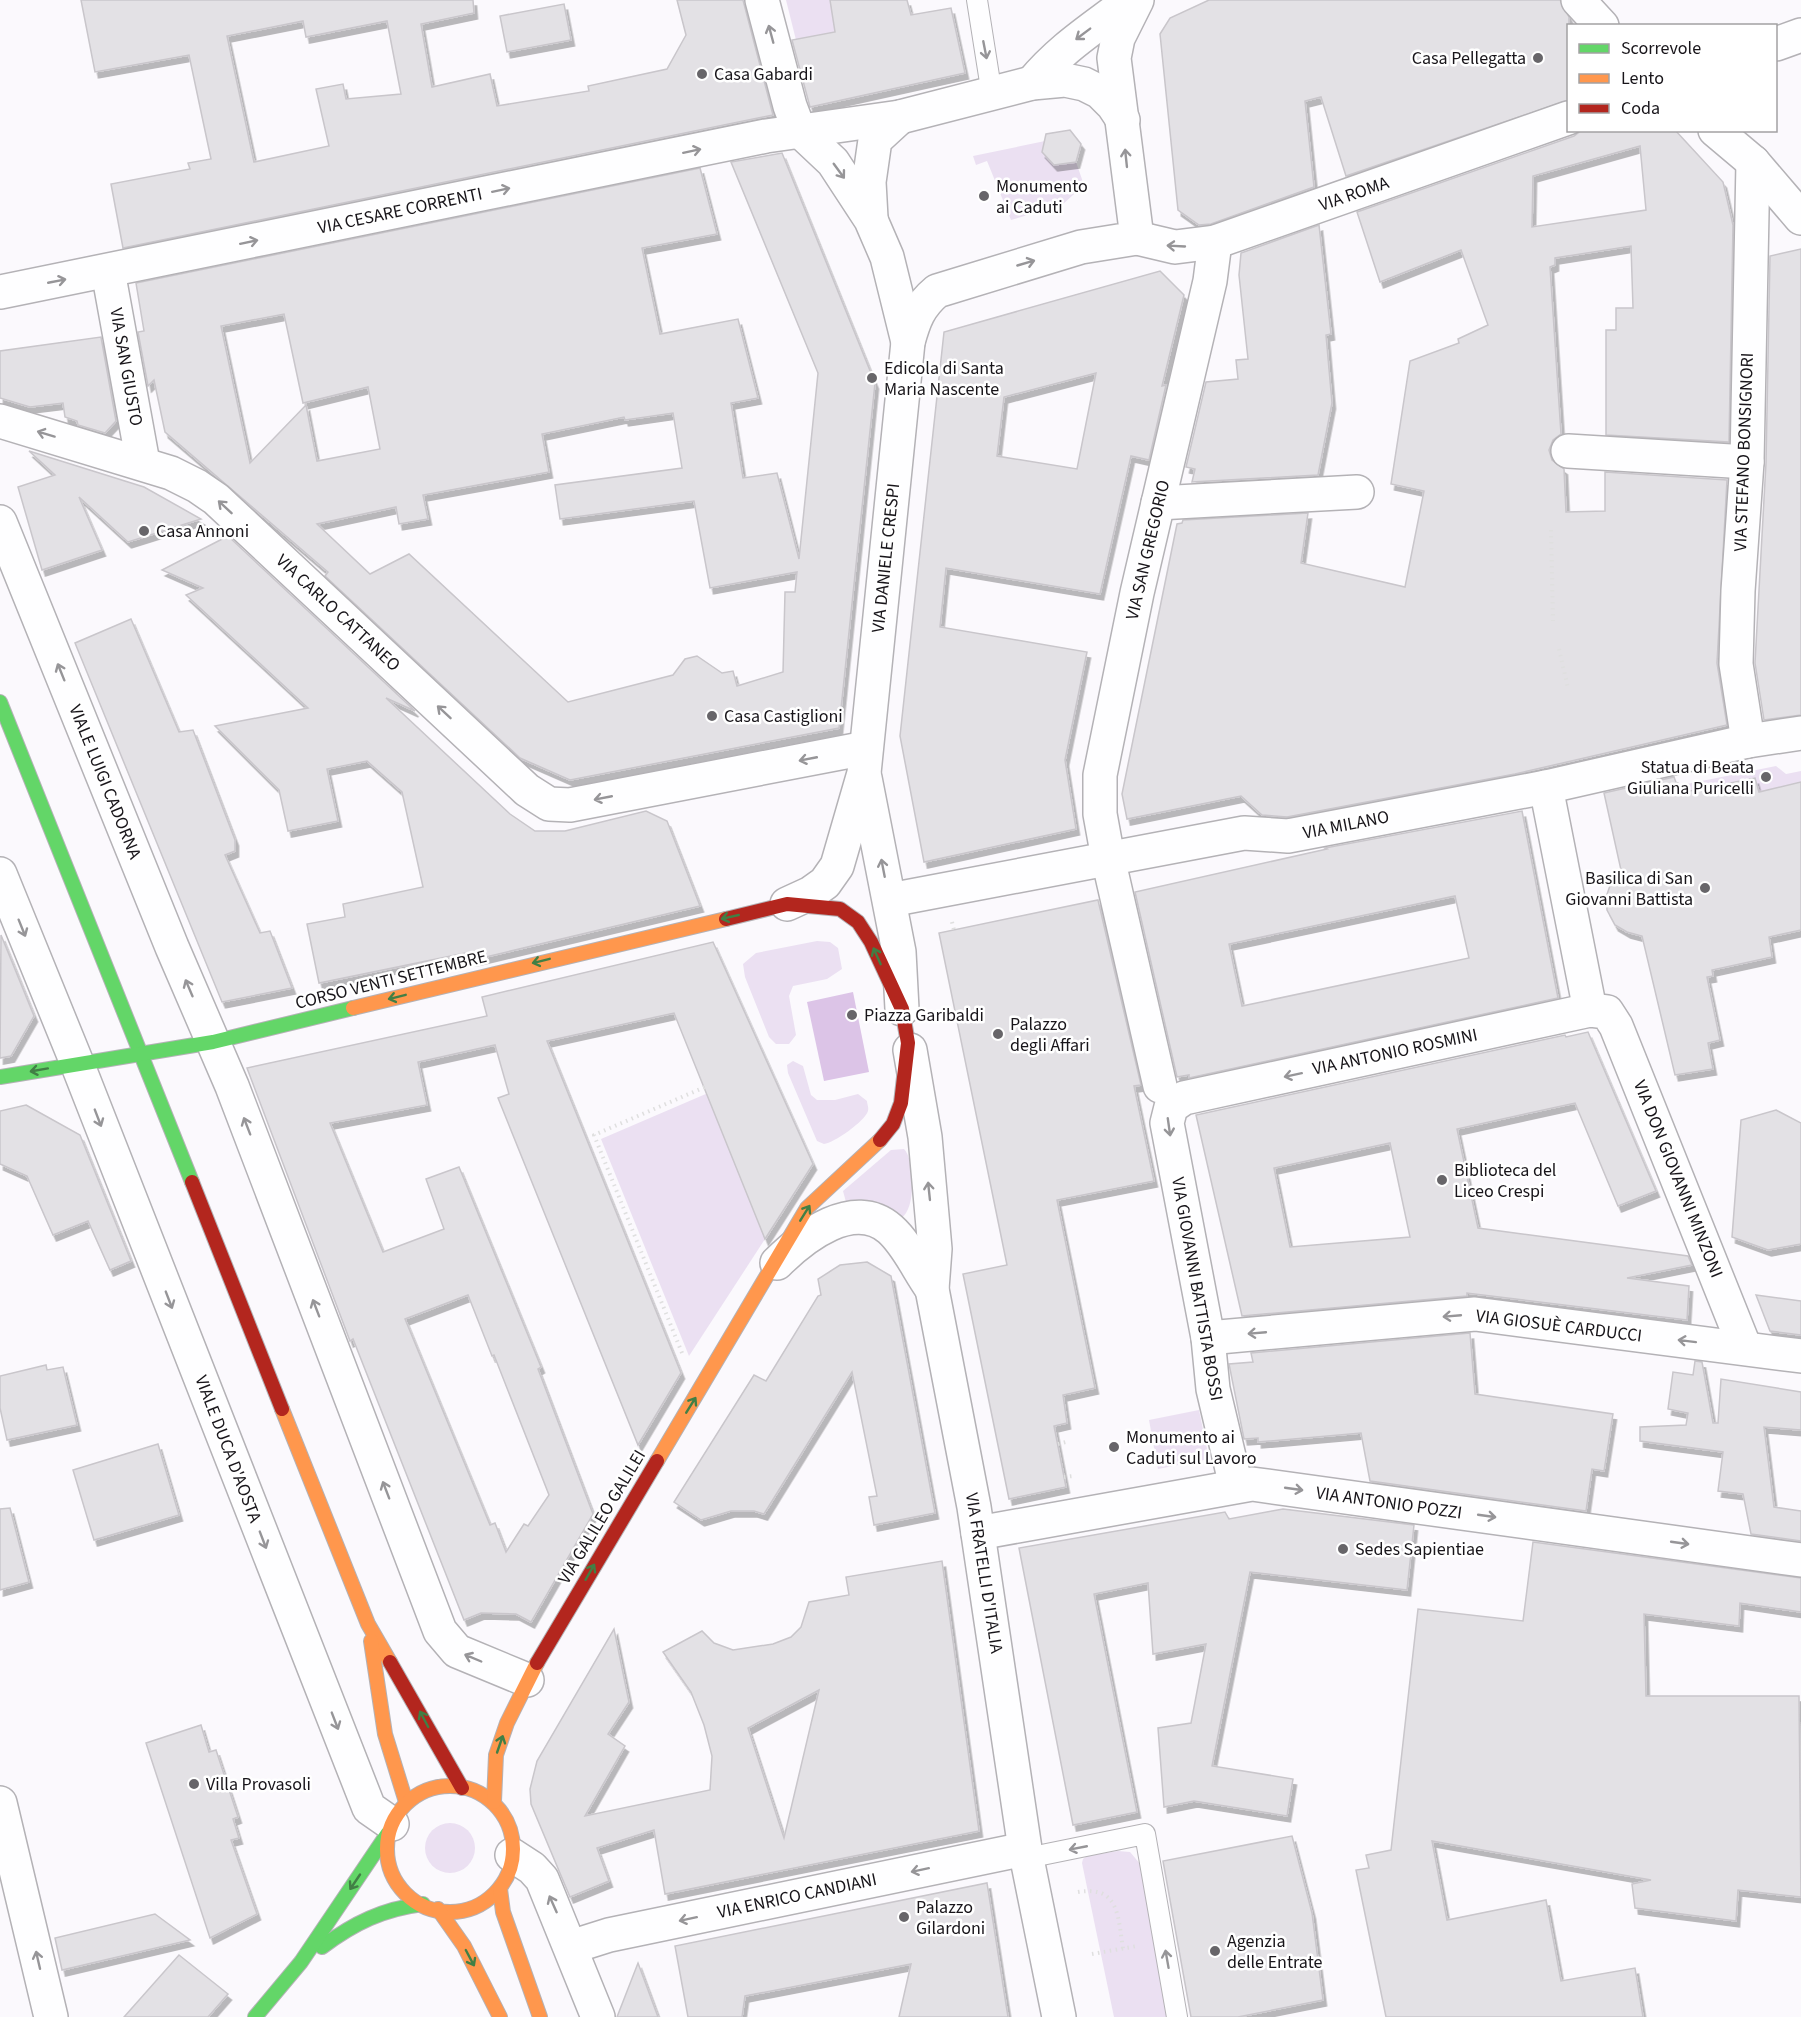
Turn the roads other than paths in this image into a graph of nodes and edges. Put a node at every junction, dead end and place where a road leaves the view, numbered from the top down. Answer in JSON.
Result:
{"nodes":[{"id":1,"x":762,"y":0,"type":"edge"},
{"id":2,"x":977,"y":0,"type":"edge"},
{"id":3,"x":1130,"y":0,"type":"edge"},
{"id":4,"x":1137,"y":0,"type":"edge"},
{"id":5,"x":1578,"y":0,"type":"edge"},
{"id":6,"x":1600,"y":24,"type":"edge"},
{"id":7,"x":1801,"y":35,"type":"edge"},
{"id":8,"x":1777,"y":44,"type":"edge"},
{"id":9,"x":1032,"y":83,"type":"junction"},
{"id":10,"x":992,"y":95,"type":"junction"},
{"id":11,"x":900,"y":117,"type":"junction"},
{"id":12,"x":1567,"y":119,"type":"edge"},
{"id":13,"x":1122,"y":120,"type":"junction"},
{"id":14,"x":799,"y":130,"type":"junction"},
{"id":15,"x":1717,"y":132,"type":"edge"},
{"id":16,"x":1753,"y":162,"type":"junction"},
{"id":17,"x":1130,"y":195,"type":"junction"},
{"id":18,"x":1801,"y":218,"type":"edge"},
{"id":19,"x":871,"y":220,"type":"junction"},
{"id":20,"x":1137,"y":238,"type":"junction"},
{"id":21,"x":1215,"y":242,"type":"junction"},
{"id":22,"x":1081,"y":247,"type":"junction"},
{"id":23,"x":887,"y":257,"type":"junction"},
{"id":24,"x":108,"y":271,"type":"junction"},
{"id":25,"x":972,"y":279,"type":"junction"},
{"id":26,"x":0,"y":292,"type":"edge"},
{"id":27,"x":908,"y":342,"type":"junction"},
{"id":28,"x":0,"y":421,"type":"edge"},
{"id":29,"x":1568,"y":451,"type":"dead end"},
{"id":30,"x":1747,"y":462,"type":"junction"},
{"id":31,"x":143,"y":463,"type":"junction"},
{"id":32,"x":1357,"y":492,"type":"dead end"},
{"id":33,"x":1158,"y":503,"type":"junction"},
{"id":34,"x":0,"y":522,"type":"edge"},
{"id":35,"x":0,"y":702,"type":"edge"},
{"id":36,"x":1801,"y":733,"type":"edge"},
{"id":37,"x":1749,"y":741,"type":"junction"},
{"id":38,"x":865,"y":761,"type":"junction"},
{"id":39,"x":1546,"y":787,"type":"junction"},
{"id":40,"x":1108,"y":858,"type":"junction"},
{"id":41,"x":0,"y":874,"type":"edge"},
{"id":42,"x":890,"y":900,"type":"junction"},
{"id":43,"x":787,"y":904,"type":"junction"},
{"id":44,"x":902,"y":1009,"type":"junction"},
{"id":45,"x":1598,"y":1011,"type":"junction"},
{"id":46,"x":213,"y":1042,"type":"junction"},
{"id":47,"x":909,"y":1042,"type":"junction"},
{"id":48,"x":142,"y":1054,"type":"junction"},
{"id":49,"x":77,"y":1063,"type":"junction"},
{"id":50,"x":0,"y":1077,"type":"edge"},
{"id":51,"x":1172,"y":1092,"type":"junction"},
{"id":52,"x":776,"y":1264,"type":"junction"},
{"id":53,"x":932,"y":1289,"type":"junction"},
{"id":54,"x":1209,"y":1338,"type":"junction"},
{"id":55,"x":1745,"y":1348,"type":"junction"},
{"id":56,"x":1801,"y":1356,"type":"edge"},
{"id":57,"x":1236,"y":1486,"type":"junction"},
{"id":58,"x":978,"y":1533,"type":"junction"},
{"id":59,"x":1801,"y":1560,"type":"edge"},
{"id":60,"x":368,"y":1624,"type":"junction"},
{"id":61,"x":527,"y":1680,"type":"junction"},
{"id":62,"x":462,"y":1788,"type":"junction"},
{"id":63,"x":494,"y":1802,"type":"junction"},
{"id":64,"x":0,"y":1803,"type":"edge"},
{"id":65,"x":395,"y":1820,"type":"junction"},
{"id":66,"x":1026,"y":1853,"type":"junction"},
{"id":67,"x":512,"y":1855,"type":"junction"},
{"id":68,"x":500,"y":1889,"type":"junction"},
{"id":69,"x":423,"y":1904,"type":"junction"},
{"id":70,"x":438,"y":1909,"type":"junction"},
{"id":71,"x":571,"y":1947,"type":"junction"},
{"id":72,"x":301,"y":1962,"type":"junction"},
{"id":73,"x":499,"y":2016,"type":"edge"},
{"id":74,"x":51,"y":2017,"type":"edge"},
{"id":75,"x":255,"y":2017,"type":"edge"},
{"id":76,"x":540,"y":2017,"type":"edge"},
{"id":77,"x":598,"y":2017,"type":"edge"},
{"id":78,"x":1059,"y":2017,"type":"edge"},
{"id":79,"x":1177,"y":2017,"type":"edge"}],
"edges":[{"from":14,"to":1,"type":"street","one_way":true},
{"from":2,"to":10,"type":"lane","one_way":true},
{"from":3,"to":9,"type":"street","one_way":true},
{"from":4,"to":13,"type":"street"},
{"from":5,"to":6,"type":"street"},
{"from":7,"to":8,"type":"street"},
{"from":9,"to":10,"type":"street","name":"VIA CESARE CORRENTI"},
{"from":9,"to":13,"type":"street","name":"VIA CESARE CORRENTI"},
{"from":10,"to":11,"type":"street","name":"VIA CESARE CORRENTI"},
{"from":11,"to":14,"type":"street","name":"VIA CESARE CORRENTI"},
{"from":11,"to":19,"type":"street"},
{"from":12,"to":21,"type":"street","name":"VIA ROMA"},
{"from":17,"to":13,"type":"street","one_way":true},
{"from":14,"to":19,"type":"street","one_way":true},
{"from":24,"to":14,"type":"street","name":"VIA CESARE CORRENTI","one_way":true},
{"from":15,"to":16,"type":"street"},
{"from":16,"to":18,"type":"street"},
{"from":16,"to":30,"type":"street","name":"VIA STEFANO BONSIGNORI"},
{"from":17,"to":20,"type":"street"},
{"from":17,"to":22,"type":"street"},
{"from":19,"to":23,"type":"street"},
{"from":21,"to":20,"type":"street","name":"VIA ROMA","one_way":true},
{"from":20,"to":22,"type":"street"},
{"from":21,"to":33,"type":"street","name":"VIA SAN GREGORIO"},
{"from":25,"to":22,"type":"street","one_way":true},
{"from":23,"to":25,"type":"street"},
{"from":23,"to":27,"type":"street"},
{"from":26,"to":24,"type":"street","name":"VIA CESARE CORRENTI","one_way":true},
{"from":24,"to":31,"type":"street","name":"VIA SAN GIUSTO"},
{"from":25,"to":27,"type":"street"},
{"from":27,"to":38,"type":"street","name":"VIA DANIELE CRESPI"},
{"from":31,"to":28,"type":"street","name":"VIA CARLO CATTANEO","one_way":true},
{"from":29,"to":30,"type":"street"},
{"from":30,"to":37,"type":"street","name":"VIA STEFANO BONSIGNORI"},
{"from":38,"to":31,"type":"street","name":"VIA CARLO CATTANEO","one_way":true},
{"from":32,"to":33,"type":"street"},
{"from":33,"to":40,"type":"street","name":"VIA SAN GREGORIO"},
{"from":46,"to":34,"type":"street","name":"VIALE LUIGI CADORNA","one_way":true},
{"from":35,"to":48,"type":"street"},
{"from":36,"to":37,"type":"street","name":"VIA MILANO"},
{"from":37,"to":39,"type":"street","name":"VIA MILANO"},
{"from":42,"to":38,"type":"street","one_way":true},
{"from":38,"to":43,"type":"street"},
{"from":39,"to":40,"type":"street","name":"VIA MILANO"},
{"from":39,"to":45,"type":"street","name":"VIA DON GIOVANNI MINZONI"},
{"from":40,"to":42,"type":"street","name":"VIA MILANO"},
{"from":40,"to":51,"type":"street"},
{"from":41,"to":49,"type":"street","one_way":true},
{"from":42,"to":44,"type":"street"},
{"from":44,"to":43,"type":"street","name":"CORSO VENTI SETTEMBRE","one_way":true},
{"from":43,"to":46,"type":"street","name":"CORSO VENTI SETTEMBRE","one_way":true},
{"from":44,"to":47,"type":"street","name":"CORSO VENTI SETTEMBRE"},
{"from":45,"to":51,"type":"street","name":"VIA ANTONIO ROSMINI","one_way":true},
{"from":45,"to":55,"type":"street","name":"VIA DON GIOVANNI MINZONI"},
{"from":46,"to":48,"type":"street","name":"CORSO VENTI SETTEMBRE"},
{"from":61,"to":46,"type":"street","one_way":true},
{"from":52,"to":47,"type":"street","name":"VIA GALILEO GALILEI","one_way":true},
{"from":53,"to":47,"type":"street","one_way":true},
{"from":48,"to":49,"type":"street","name":"CORSO VENTI SETTEMBRE"},
{"from":48,"to":60,"type":"street"},
{"from":49,"to":50,"type":"street","name":"CORSO VENTI SETTEMBRE","one_way":true},
{"from":49,"to":65,"type":"street","name":"VIALE DUCA D'AOSTA","one_way":true},
{"from":51,"to":54,"type":"street","name":"VIA GIOVANNI BATTISTA BOSSI","one_way":true},
{"from":52,"to":53,"type":"street"},
{"from":61,"to":52,"type":"street","name":"VIA GALILEO GALILEI","one_way":true},
{"from":53,"to":58,"type":"street","name":"VIA FRATELLI D'ITALIA"},
{"from":55,"to":54,"type":"street","name":"VIA GIOSUÈ CARDUCCI","one_way":true},
{"from":54,"to":57,"type":"street","name":"VIA GIOVANNI BATTISTA BOSSI"},
{"from":55,"to":56,"type":"street","name":"VIA GIOSUÈ CARDUCCI"},
{"from":57,"to":58,"type":"street","name":"VIA ANTONIO POZZI"},
{"from":57,"to":59,"type":"street","name":"VIA ANTONIO POZZI","one_way":true},
{"from":58,"to":66,"type":"street","name":"VIA FRATELLI D'ITALIA"},
{"from":62,"to":60,"type":"street","one_way":true},
{"from":60,"to":65,"type":"street"},
{"from":63,"to":61,"type":"street","name":"VIA GALILEO GALILEI","one_way":true},
{"from":62,"to":63,"type":"street"},
{"from":62,"to":65,"type":"street"},
{"from":63,"to":67,"type":"street"},
{"from":74,"to":64,"type":"street","one_way":true},
{"from":65,"to":69,"type":"street"},
{"from":65,"to":72,"type":"street","one_way":true},
{"from":66,"to":71,"type":"street","name":"VIA ENRICO CANDIANI","one_way":true},
{"from":66,"to":78,"type":"street","name":"VIA FRATELLI D'ITALIA"},
{"from":79,"to":66,"type":"lane","one_way":true},
{"from":67,"to":68,"type":"street"},
{"from":71,"to":67,"type":"street","one_way":true},
{"from":68,"to":70,"type":"street"},
{"from":68,"to":76,"type":"street"},
{"from":69,"to":70,"type":"street"},
{"from":69,"to":72,"type":"street"},
{"from":70,"to":73,"type":"street","one_way":true},
{"from":71,"to":77,"type":"street"},
{"from":72,"to":75,"type":"street"}]}
